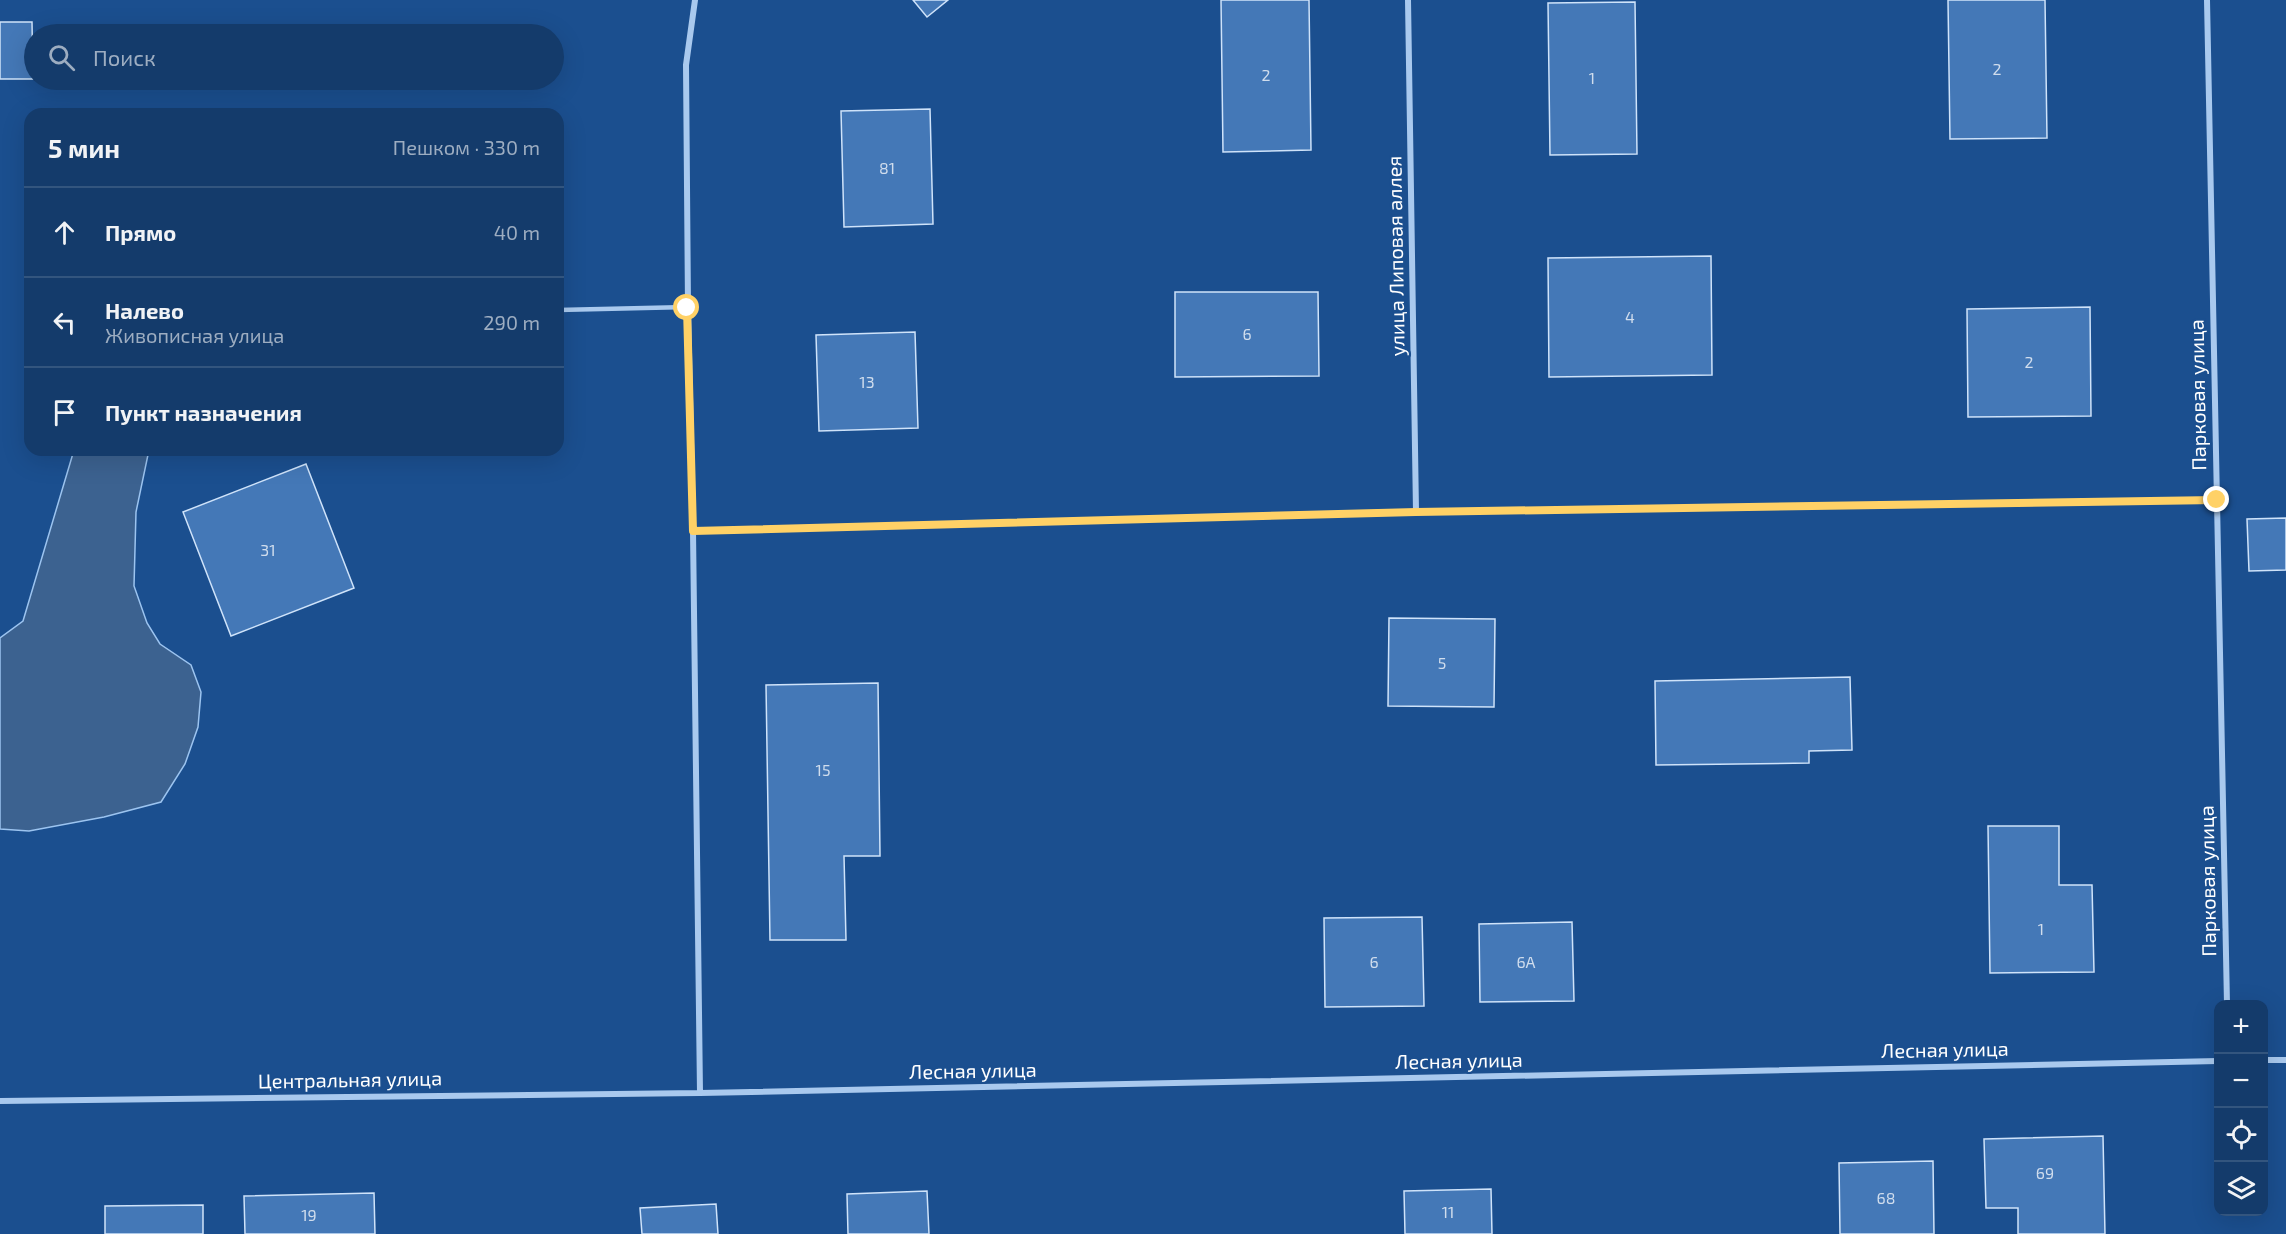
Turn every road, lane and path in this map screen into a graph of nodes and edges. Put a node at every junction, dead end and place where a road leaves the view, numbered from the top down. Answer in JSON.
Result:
{"nodes":[{"id":1,"x":695,"y":0,"type":"edge"},
{"id":2,"x":1408,"y":0,"type":"edge"},
{"id":3,"x":2207,"y":0,"type":"edge"},
{"id":4,"x":687,"y":308,"type":"junction"},
{"id":5,"x":564,"y":310,"type":"edge"},
{"id":6,"x":2217,"y":500,"type":"junction"},
{"id":7,"x":1416,"y":512,"type":"junction"},
{"id":8,"x":693,"y":531,"type":"junction"},
{"id":9,"x":2227,"y":1000,"type":"edge"},
{"id":10,"x":2268,"y":1060,"type":"edge"},
{"id":11,"x":2286,"y":1060,"type":"edge"},
{"id":12,"x":2214,"y":1061,"type":"edge"},
{"id":13,"x":700,"y":1093,"type":"junction"},
{"id":14,"x":0,"y":1101,"type":"edge"}],
"edges":[{"from":1,"to":4,"type":"street"},
{"from":2,"to":7,"type":"street","name":"улица Липовая аллея"},
{"from":3,"to":6,"type":"street","name":"Парковая улица"},
{"from":4,"to":5,"type":"lane"},
{"from":4,"to":8,"type":"street"},
{"from":6,"to":7,"type":"street"},
{"from":6,"to":9,"type":"street","name":"Парковая улица"},
{"from":7,"to":8,"type":"street"},
{"from":8,"to":13,"type":"street"},
{"from":10,"to":11,"type":"street"},
{"from":12,"to":13,"type":"street","name":"Лесная улица"},
{"from":13,"to":14,"type":"street","name":"Центральная улица"}]}
